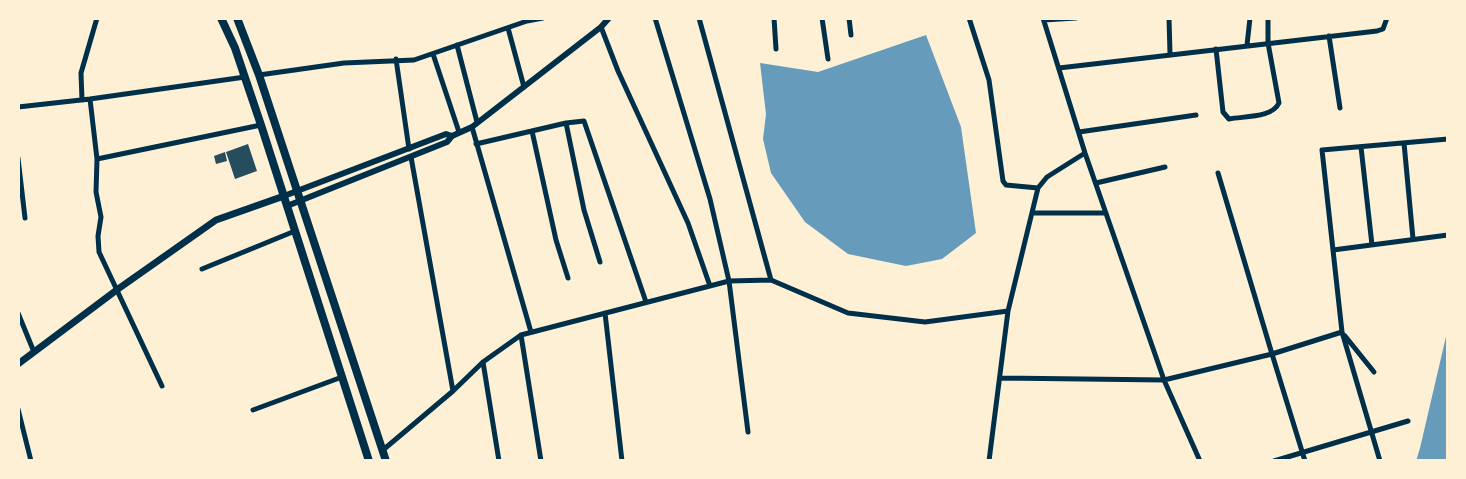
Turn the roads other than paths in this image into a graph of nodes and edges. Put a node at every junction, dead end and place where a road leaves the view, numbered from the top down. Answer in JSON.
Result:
{"nodes":[{"id":1,"x":97,"y":18,"type":"edge"},
{"id":2,"x":221,"y":18,"type":"edge"},
{"id":3,"x":237,"y":18,"type":"edge"},
{"id":4,"x":520,"y":18,"type":"edge"},
{"id":5,"x":543,"y":18,"type":"edge"},
{"id":6,"x":609,"y":18,"type":"edge"},
{"id":7,"x":654,"y":18,"type":"edge"},
{"id":8,"x":699,"y":18,"type":"edge"},
{"id":9,"x":774,"y":18,"type":"edge"},
{"id":10,"x":822,"y":18,"type":"edge"},
{"id":11,"x":849,"y":18,"type":"edge"},
{"id":12,"x":969,"y":18,"type":"edge"},
{"id":13,"x":1076,"y":18,"type":"edge"},
{"id":14,"x":1168,"y":18,"type":"edge"},
{"id":15,"x":1250,"y":18,"type":"edge"},
{"id":16,"x":1268,"y":18,"type":"edge"},
{"id":17,"x":1387,"y":18,"type":"edge"},
{"id":18,"x":1043,"y":19,"type":"edge"},
{"id":19,"x":527,"y":20,"type":"edge"},
{"id":20,"x":601,"y":27,"type":"junction"},
{"id":21,"x":508,"y":28,"type":"junction"},
{"id":22,"x":851,"y":35,"type":"dead end"},
{"id":23,"x":1329,"y":36,"type":"junction"},
{"id":24,"x":1268,"y":43,"type":"junction"},
{"id":25,"x":457,"y":45,"type":"junction"},
{"id":26,"x":1247,"y":45,"type":"junction"},
{"id":27,"x":776,"y":49,"type":"dead end"},
{"id":28,"x":1216,"y":49,"type":"junction"},
{"id":29,"x":433,"y":54,"type":"junction"},
{"id":30,"x":1170,"y":54,"type":"junction"},
{"id":31,"x":828,"y":59,"type":"dead end"},
{"id":32,"x":396,"y":60,"type":"junction"},
{"id":33,"x":1059,"y":68,"type":"junction"},
{"id":34,"x":259,"y":75,"type":"junction"},
{"id":35,"x":245,"y":77,"type":"junction"},
{"id":36,"x":524,"y":87,"type":"junction"},
{"id":37,"x":90,"y":99,"type":"junction"},
{"id":38,"x":82,"y":100,"type":"junction"},
{"id":39,"x":18,"y":107,"type":"edge"},
{"id":40,"x":1340,"y":108,"type":"dead end"},
{"id":41,"x":1196,"y":114,"type":"dead end"},
{"id":42,"x":566,"y":123,"type":"junction"},
{"id":43,"x":475,"y":124,"type":"junction"},
{"id":44,"x":261,"y":125,"type":"junction"},
{"id":45,"x":459,"y":132,"type":"junction"},
{"id":46,"x":532,"y":132,"type":"junction"},
{"id":47,"x":1079,"y":132,"type":"junction"},
{"id":48,"x":452,"y":135,"type":"junction"},
{"id":49,"x":1448,"y":139,"type":"edge"},
{"id":50,"x":1404,"y":143,"type":"junction"},
{"id":51,"x":476,"y":144,"type":"junction"},
{"id":52,"x":1361,"y":147,"type":"junction"},
{"id":53,"x":409,"y":149,"type":"junction"},
{"id":54,"x":1085,"y":153,"type":"junction"},
{"id":55,"x":411,"y":157,"type":"junction"},
{"id":56,"x":18,"y":158,"type":"edge"},
{"id":57,"x":97,"y":159,"type":"junction"},
{"id":58,"x":1165,"y":167,"type":"dead end"},
{"id":59,"x":1218,"y":173,"type":"dead end"},
{"id":60,"x":1096,"y":183,"type":"junction"},
{"id":61,"x":1038,"y":188,"type":"junction"},
{"id":62,"x":298,"y":192,"type":"junction"},
{"id":63,"x":284,"y":196,"type":"junction"},
{"id":64,"x":301,"y":200,"type":"junction"},
{"id":65,"x":287,"y":206,"type":"junction"},
{"id":66,"x":1032,"y":213,"type":"junction"},
{"id":67,"x":1106,"y":213,"type":"junction"},
{"id":68,"x":26,"y":218,"type":"dead end"},
{"id":69,"x":296,"y":231,"type":"junction"},
{"id":70,"x":1448,"y":235,"type":"edge"},
{"id":71,"x":1413,"y":240,"type":"junction"},
{"id":72,"x":1372,"y":245,"type":"junction"},
{"id":73,"x":1333,"y":250,"type":"junction"},
{"id":74,"x":600,"y":262,"type":"dead end"},
{"id":75,"x":202,"y":269,"type":"dead end"},
{"id":76,"x":568,"y":278,"type":"dead end"},
{"id":77,"x":771,"y":280,"type":"junction"},
{"id":78,"x":729,"y":281,"type":"junction"},
{"id":79,"x":710,"y":286,"type":"junction"},
{"id":80,"x":118,"y":289,"type":"junction"},
{"id":81,"x":645,"y":302,"type":"junction"},
{"id":82,"x":1008,"y":311,"type":"junction"},
{"id":83,"x":18,"y":313,"type":"edge"},
{"id":84,"x":605,"y":313,"type":"junction"},
{"id":85,"x":531,"y":332,"type":"junction"},
{"id":86,"x":1342,"y":332,"type":"junction"},
{"id":87,"x":521,"y":335,"type":"junction"},
{"id":88,"x":34,"y":352,"type":"junction"},
{"id":89,"x":1272,"y":354,"type":"junction"},
{"id":90,"x":483,"y":362,"type":"junction"},
{"id":91,"x":18,"y":364,"type":"edge"},
{"id":92,"x":1374,"y":372,"type":"dead end"},
{"id":93,"x":342,"y":377,"type":"junction"},
{"id":94,"x":1001,"y":378,"type":"junction"},
{"id":95,"x":1164,"y":380,"type":"junction"},
{"id":96,"x":162,"y":386,"type":"dead end"},
{"id":97,"x":453,"y":391,"type":"junction"},
{"id":98,"x":18,"y":409,"type":"edge"},
{"id":99,"x":253,"y":410,"type":"dead end"},
{"id":100,"x":1408,"y":421,"type":"dead end"},
{"id":101,"x":748,"y":432,"type":"dead end"},
{"id":102,"x":1372,"y":433,"type":"junction"},
{"id":103,"x":383,"y":450,"type":"junction"},
{"id":104,"x":1303,"y":452,"type":"junction"},
{"id":105,"x":31,"y":461,"type":"edge"},
{"id":106,"x":369,"y":461,"type":"edge"},
{"id":107,"x":386,"y":461,"type":"edge"},
{"id":108,"x":499,"y":461,"type":"edge"},
{"id":109,"x":541,"y":461,"type":"edge"},
{"id":110,"x":622,"y":461,"type":"edge"},
{"id":111,"x":989,"y":461,"type":"edge"},
{"id":112,"x":1200,"y":461,"type":"edge"},
{"id":113,"x":1274,"y":461,"type":"edge"},
{"id":114,"x":1305,"y":461,"type":"edge"},
{"id":115,"x":1380,"y":461,"type":"edge"}],
"edges":[{"from":1,"to":38,"type":"street"},
{"from":2,"to":35,"type":"main road"},
{"from":3,"to":34,"type":"main road"},
{"from":4,"to":19,"type":"street"},
{"from":5,"to":19,"type":"street"},
{"from":6,"to":20,"type":"street"},
{"from":7,"to":78,"type":"street"},
{"from":8,"to":77,"type":"street"},
{"from":9,"to":27,"type":"street"},
{"from":10,"to":31,"type":"street"},
{"from":11,"to":22,"type":"street"},
{"from":12,"to":61,"type":"street"},
{"from":13,"to":18,"type":"street"},
{"from":14,"to":30,"type":"street"},
{"from":15,"to":26,"type":"street"},
{"from":16,"to":24,"type":"street"},
{"from":17,"to":23,"type":"street"},
{"from":18,"to":33,"type":"street"},
{"from":19,"to":21,"type":"street"},
{"from":20,"to":36,"type":"street"},
{"from":20,"to":79,"type":"street"},
{"from":21,"to":25,"type":"street"},
{"from":21,"to":36,"type":"street"},
{"from":23,"to":24,"type":"street"},
{"from":23,"to":40,"type":"street"},
{"from":24,"to":26,"type":"street"},
{"from":24,"to":28,"type":"street"},
{"from":25,"to":29,"type":"street"},
{"from":25,"to":43,"type":"street"},
{"from":26,"to":28,"type":"street"},
{"from":28,"to":30,"type":"street"},
{"from":29,"to":32,"type":"street"},
{"from":29,"to":45,"type":"street"},
{"from":30,"to":33,"type":"street"},
{"from":32,"to":34,"type":"street"},
{"from":32,"to":53,"type":"street"},
{"from":33,"to":47,"type":"street"},
{"from":34,"to":62,"type":"main road"},
{"from":35,"to":37,"type":"street"},
{"from":35,"to":44,"type":"main road"},
{"from":36,"to":43,"type":"street"},
{"from":37,"to":38,"type":"street"},
{"from":37,"to":57,"type":"street"},
{"from":38,"to":39,"type":"street"},
{"from":41,"to":47,"type":"street"},
{"from":42,"to":46,"type":"street"},
{"from":42,"to":74,"type":"street"},
{"from":42,"to":81,"type":"street"},
{"from":43,"to":45,"type":"street"},
{"from":43,"to":51,"type":"street"},
{"from":44,"to":57,"type":"street"},
{"from":44,"to":63,"type":"main road"},
{"from":45,"to":48,"type":"street"},
{"from":46,"to":51,"type":"street"},
{"from":46,"to":76,"type":"street"},
{"from":47,"to":54,"type":"street"},
{"from":48,"to":53,"type":"street"},
{"from":48,"to":55,"type":"street"},
{"from":49,"to":50,"type":"street"},
{"from":50,"to":52,"type":"street"},
{"from":50,"to":71,"type":"street"},
{"from":51,"to":85,"type":"street"},
{"from":52,"to":72,"type":"street"},
{"from":52,"to":73,"type":"street"},
{"from":53,"to":62,"type":"street"},
{"from":54,"to":60,"type":"street"},
{"from":54,"to":61,"type":"street"},
{"from":55,"to":64,"type":"street"},
{"from":55,"to":97,"type":"street"},
{"from":56,"to":68,"type":"street"},
{"from":57,"to":80,"type":"street"},
{"from":58,"to":60,"type":"street"},
{"from":59,"to":89,"type":"street"},
{"from":60,"to":67,"type":"street"},
{"from":61,"to":66,"type":"street"},
{"from":62,"to":63,"type":"street"},
{"from":62,"to":64,"type":"main road"},
{"from":63,"to":65,"type":"main road"},
{"from":63,"to":80,"type":"main road"},
{"from":64,"to":65,"type":"street"},
{"from":64,"to":103,"type":"main road"},
{"from":65,"to":69,"type":"main road"},
{"from":66,"to":67,"type":"street"},
{"from":66,"to":82,"type":"street"},
{"from":67,"to":95,"type":"street"},
{"from":69,"to":75,"type":"street"},
{"from":69,"to":93,"type":"main road"},
{"from":70,"to":71,"type":"street"},
{"from":71,"to":72,"type":"street"},
{"from":72,"to":73,"type":"street"},
{"from":73,"to":86,"type":"street"},
{"from":77,"to":78,"type":"street"},
{"from":77,"to":82,"type":"street"},
{"from":78,"to":79,"type":"street"},
{"from":78,"to":101,"type":"street"},
{"from":79,"to":81,"type":"street"},
{"from":80,"to":88,"type":"main road"},
{"from":80,"to":96,"type":"street"},
{"from":81,"to":84,"type":"street"},
{"from":82,"to":94,"type":"street"},
{"from":83,"to":88,"type":"street"},
{"from":84,"to":85,"type":"street"},
{"from":84,"to":110,"type":"street"},
{"from":85,"to":87,"type":"street"},
{"from":86,"to":89,"type":"street"},
{"from":86,"to":92,"type":"street"},
{"from":86,"to":102,"type":"street"},
{"from":87,"to":90,"type":"street"},
{"from":87,"to":109,"type":"street"},
{"from":88,"to":91,"type":"main road"},
{"from":89,"to":95,"type":"street"},
{"from":89,"to":104,"type":"street"},
{"from":90,"to":97,"type":"street"},
{"from":90,"to":108,"type":"street"},
{"from":93,"to":99,"type":"street"},
{"from":93,"to":106,"type":"main road"},
{"from":94,"to":95,"type":"street"},
{"from":94,"to":111,"type":"street"},
{"from":95,"to":112,"type":"street"},
{"from":97,"to":103,"type":"street"},
{"from":98,"to":105,"type":"street"},
{"from":100,"to":102,"type":"street"},
{"from":102,"to":104,"type":"street"},
{"from":102,"to":115,"type":"street"},
{"from":103,"to":107,"type":"main road"},
{"from":104,"to":113,"type":"street"},
{"from":104,"to":114,"type":"street"}]}
